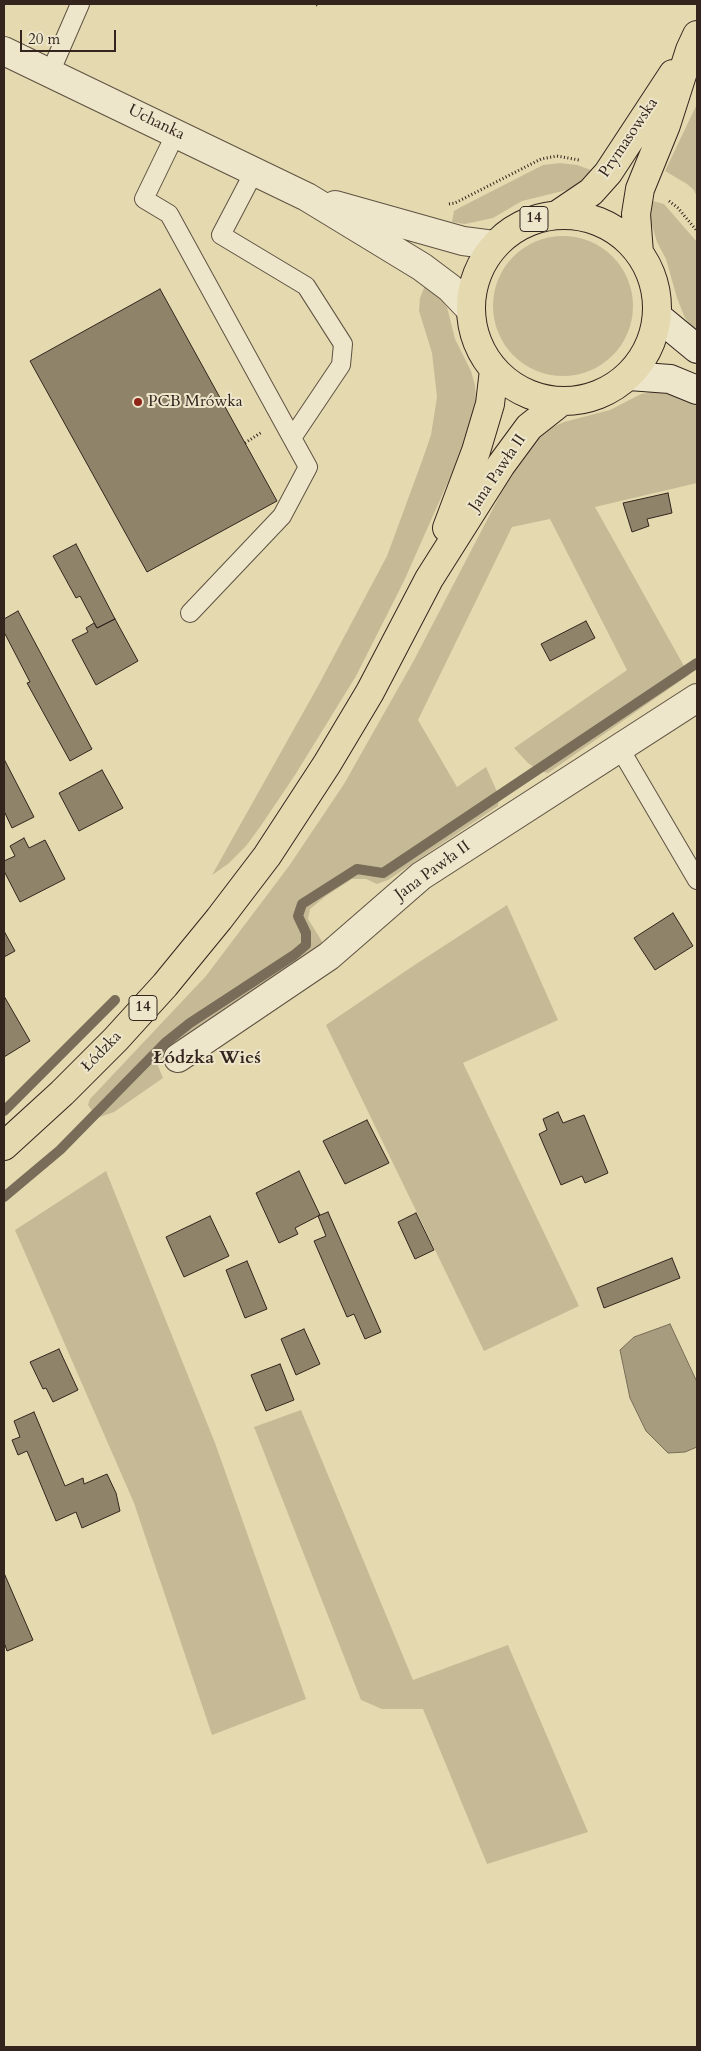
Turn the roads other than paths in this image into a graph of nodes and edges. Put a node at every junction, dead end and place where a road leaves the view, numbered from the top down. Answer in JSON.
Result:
{"nodes":[{"id":1,"x":80,"y":4,"type":"edge"},
{"id":2,"x":693,"y":43,"type":"edge"},
{"id":3,"x":4,"y":51,"type":"edge"},
{"id":4,"x":50,"y":73,"type":"junction"},
{"id":5,"x":176,"y":133,"type":"junction"},
{"id":6,"x":254,"y":172,"type":"junction"},
{"id":7,"x":307,"y":197,"type":"junction"},
{"id":8,"x":557,"y":215,"type":"junction"},
{"id":9,"x":494,"y":245,"type":"junction"},
{"id":10,"x":639,"y":252,"type":"junction"},
{"id":11,"x":470,"y":309,"type":"junction"},
{"id":12,"x":657,"y":316,"type":"junction"},
{"id":13,"x":697,"y":349,"type":"edge"},
{"id":14,"x":494,"y":370,"type":"junction"},
{"id":15,"x":629,"y":376,"type":"junction"},
{"id":16,"x":697,"y":390,"type":"edge"},
{"id":17,"x":562,"y":401,"type":"junction"},
{"id":18,"x":292,"y":438,"type":"junction"},
{"id":19,"x":429,"y":579,"type":"junction"},
{"id":20,"x":190,"y":612,"type":"dead end"},
{"id":21,"x":697,"y":698,"type":"edge"},
{"id":22,"x":619,"y":747,"type":"junction"},
{"id":23,"x":267,"y":856,"type":"joint"},
{"id":24,"x":697,"y":880,"type":"edge"},
{"id":25,"x":178,"y":1058,"type":"dead end"},
{"id":26,"x":4,"y":1146,"type":"edge"}],
"edges":[{"from":1,"to":4,"type":"lane"},
{"from":2,"to":8,"type":"main road","name":"Prymasowska","number":"14"},
{"from":2,"to":10,"type":"main road","name":"Prymasowska","number":"14"},
{"from":3,"to":4,"type":"street","name":"Uchanka"},
{"from":4,"to":5,"type":"street","name":"Uchanka"},
{"from":5,"to":6,"type":"street","name":"Uchanka"},
{"from":5,"to":18,"type":"lane"},
{"from":6,"to":7,"type":"street","name":"Uchanka"},
{"from":6,"to":18,"type":"lane"},
{"from":7,"to":9,"type":"street","name":"Uchanka"},
{"from":7,"to":11,"type":"street","name":"Uchanka"},
{"from":8,"to":9,"type":"main road","number":"14"},
{"from":8,"to":10,"type":"main road","number":"14"},
{"from":9,"to":11,"type":"main road","number":"14"},
{"from":10,"to":12,"type":"main road","number":"14"},
{"from":11,"to":14,"type":"main road","number":"14"},
{"from":12,"to":13,"type":"street"},
{"from":12,"to":15,"type":"main road","number":"14"},
{"from":14,"to":17,"type":"main road","number":"14"},
{"from":14,"to":19,"type":"main road","name":"Jana Pawła II","number":"14"},
{"from":15,"to":16,"type":"street"},
{"from":15,"to":17,"type":"main road","number":"14"},
{"from":17,"to":19,"type":"main road","name":"Jana Pawła II","number":"14"},
{"from":18,"to":20,"type":"lane"},
{"from":19,"to":23,"type":"main road","name":"Jana Pawła II","number":"14"},
{"from":21,"to":22,"type":"street","name":"Jana Pawła II"},
{"from":22,"to":24,"type":"lane"},
{"from":22,"to":25,"type":"street","name":"Jana Pawła II"},
{"from":23,"to":26,"type":"main road","name":"Łódzka","number":"14"}]}
